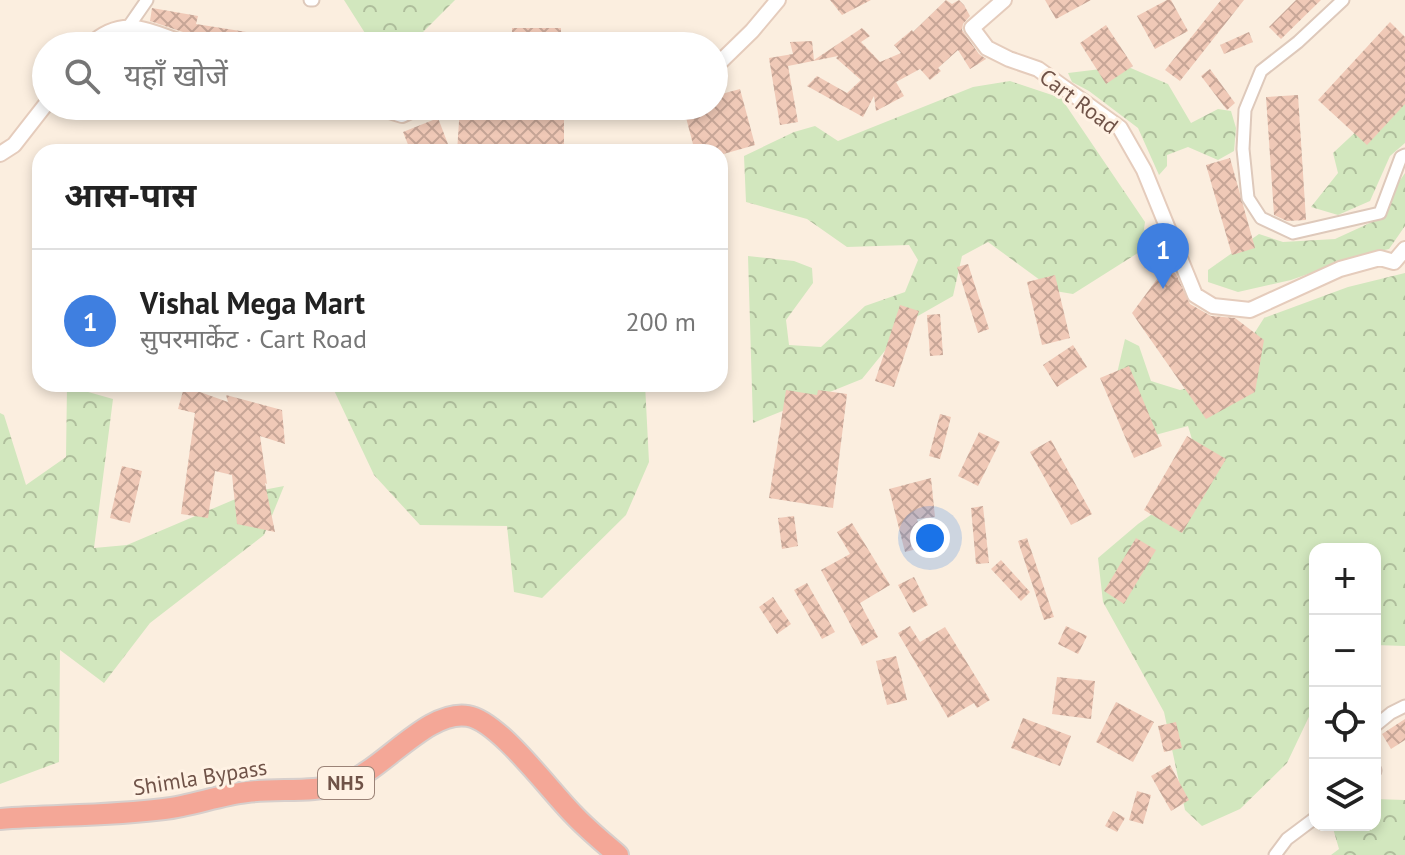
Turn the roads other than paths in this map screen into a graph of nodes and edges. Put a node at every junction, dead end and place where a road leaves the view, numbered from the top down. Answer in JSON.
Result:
{"nodes":[{"id":1,"x":147,"y":0,"type":"edge"},
{"id":2,"x":778,"y":0,"type":"edge"},
{"id":3,"x":1004,"y":0,"type":"edge"},
{"id":4,"x":1343,"y":0,"type":"edge"},
{"id":5,"x":129,"y":26,"type":"junction"},
{"id":6,"x":108,"y":32,"type":"edge"},
{"id":7,"x":148,"y":32,"type":"edge"},
{"id":8,"x":728,"y":54,"type":"edge"},
{"id":9,"x":34,"y":120,"type":"edge"},
{"id":10,"x":0,"y":154,"type":"edge"},
{"id":11,"x":1405,"y":155,"type":"edge"},
{"id":12,"x":1405,"y":249,"type":"edge"},
{"id":13,"x":1405,"y":706,"type":"edge"},
{"id":14,"x":1381,"y":721,"type":"edge"},
{"id":15,"x":0,"y":819,"type":"edge"},
{"id":16,"x":1309,"y":822,"type":"edge"},
{"id":17,"x":618,"y":855,"type":"edge"},
{"id":18,"x":1275,"y":855,"type":"edge"}],
"edges":[{"from":1,"to":5,"type":"street"},
{"from":2,"to":8,"type":"main road"},
{"from":3,"to":12,"type":"main road","name":"Cart Road"},
{"from":4,"to":11,"type":"street"},
{"from":5,"to":6,"type":"main road"},
{"from":5,"to":7,"type":"main road"},
{"from":9,"to":10,"type":"main road"},
{"from":13,"to":14,"type":"street"},
{"from":15,"to":17,"type":"highway","name":"Shimla Bypass","number":"NH5"},
{"from":16,"to":18,"type":"street"}]}
